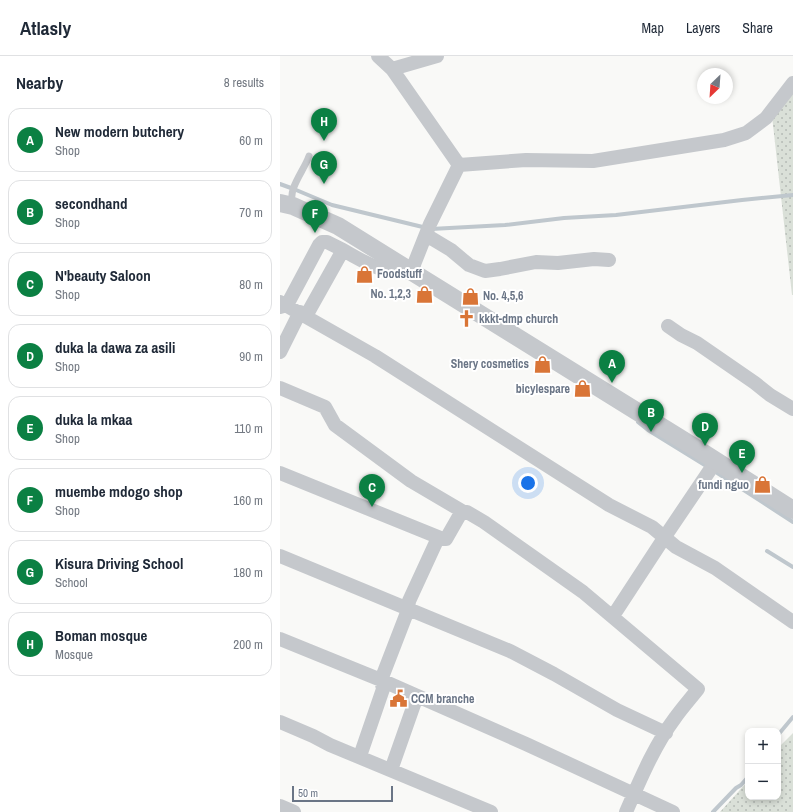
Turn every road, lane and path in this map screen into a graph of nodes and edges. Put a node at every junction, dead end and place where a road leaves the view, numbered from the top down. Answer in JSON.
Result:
{"nodes":[{"id":1,"x":378,"y":56,"type":"edge"},
{"id":2,"x":437,"y":56,"type":"edge"},
{"id":3,"x":392,"y":69,"type":"junction"},
{"id":4,"x":793,"y":83,"type":"edge"},
{"id":5,"x":308,"y":156,"type":"dead end"},
{"id":6,"x":459,"y":165,"type":"junction"},
{"id":7,"x":286,"y":203,"type":"edge"},
{"id":8,"x":428,"y":230,"type":"junction"},
{"id":9,"x":343,"y":250,"type":"junction"},
{"id":10,"x":609,"y":260,"type":"dead end"},
{"id":11,"x":411,"y":272,"type":"junction"},
{"id":12,"x":282,"y":305,"type":"edge"},
{"id":13,"x":303,"y":314,"type":"junction"},
{"id":14,"x":668,"y":326,"type":"dead end"},
{"id":15,"x":280,"y":352,"type":"edge"},
{"id":16,"x":280,"y":388,"type":"edge"},
{"id":17,"x":793,"y":409,"type":"edge"},
{"id":18,"x":716,"y":461,"type":"junction"},
{"id":19,"x":280,"y":473,"type":"edge"},
{"id":20,"x":793,"y":510,"type":"edge"},
{"id":21,"x":462,"y":511,"type":"junction"},
{"id":22,"x":438,"y":538,"type":"junction"},
{"id":23,"x":664,"y":538,"type":"junction"},
{"id":24,"x":280,"y":556,"type":"edge"},
{"id":25,"x":408,"y":610,"type":"junction"},
{"id":26,"x":613,"y":616,"type":"junction"},
{"id":27,"x":793,"y":622,"type":"edge"},
{"id":28,"x":280,"y":639,"type":"edge"},
{"id":29,"x":381,"y":680,"type":"junction"},
{"id":30,"x":417,"y":696,"type":"junction"},
{"id":31,"x":280,"y":722,"type":"edge"},
{"id":32,"x":666,"y":732,"type":"junction"},
{"id":33,"x":360,"y":756,"type":"junction"},
{"id":34,"x":391,"y":770,"type":"junction"},
{"id":35,"x":634,"y":794,"type":"junction"},
{"id":36,"x":280,"y":806,"type":"edge"},
{"id":37,"x":294,"y":812,"type":"edge"},
{"id":38,"x":491,"y":812,"type":"edge"},
{"id":39,"x":626,"y":812,"type":"edge"},
{"id":40,"x":673,"y":812,"type":"edge"}],
"edges":[{"from":1,"to":3,"type":"street"},
{"from":2,"to":3,"type":"street"},
{"from":3,"to":6,"type":"street"},
{"from":4,"to":6,"type":"street"},
{"from":5,"to":7,"type":"lane"},
{"from":6,"to":8,"type":"street"},
{"from":7,"to":11,"type":"street"},
{"from":8,"to":10,"type":"street"},
{"from":8,"to":11,"type":"street"},
{"from":9,"to":11,"type":"street"},
{"from":9,"to":12,"type":"street"},
{"from":9,"to":13,"type":"street"},
{"from":11,"to":18,"type":"street"},
{"from":12,"to":13,"type":"street"},
{"from":13,"to":15,"type":"street"},
{"from":13,"to":23,"type":"street"},
{"from":14,"to":17,"type":"street"},
{"from":16,"to":21,"type":"street"},
{"from":18,"to":20,"type":"street"},
{"from":18,"to":23,"type":"street"},
{"from":19,"to":22,"type":"street"},
{"from":21,"to":22,"type":"street"},
{"from":21,"to":26,"type":"street"},
{"from":22,"to":25,"type":"street"},
{"from":23,"to":26,"type":"street"},
{"from":23,"to":27,"type":"street"},
{"from":24,"to":25,"type":"street"},
{"from":25,"to":29,"type":"street"},
{"from":25,"to":32,"type":"street"},
{"from":26,"to":32,"type":"street"},
{"from":28,"to":29,"type":"street"},
{"from":29,"to":30,"type":"street"},
{"from":29,"to":33,"type":"street"},
{"from":30,"to":34,"type":"street"},
{"from":30,"to":35,"type":"street"},
{"from":31,"to":33,"type":"street"},
{"from":32,"to":35,"type":"street"},
{"from":33,"to":34,"type":"street"},
{"from":34,"to":38,"type":"street"},
{"from":35,"to":39,"type":"street"},
{"from":35,"to":40,"type":"street"},
{"from":36,"to":37,"type":"street"}]}
